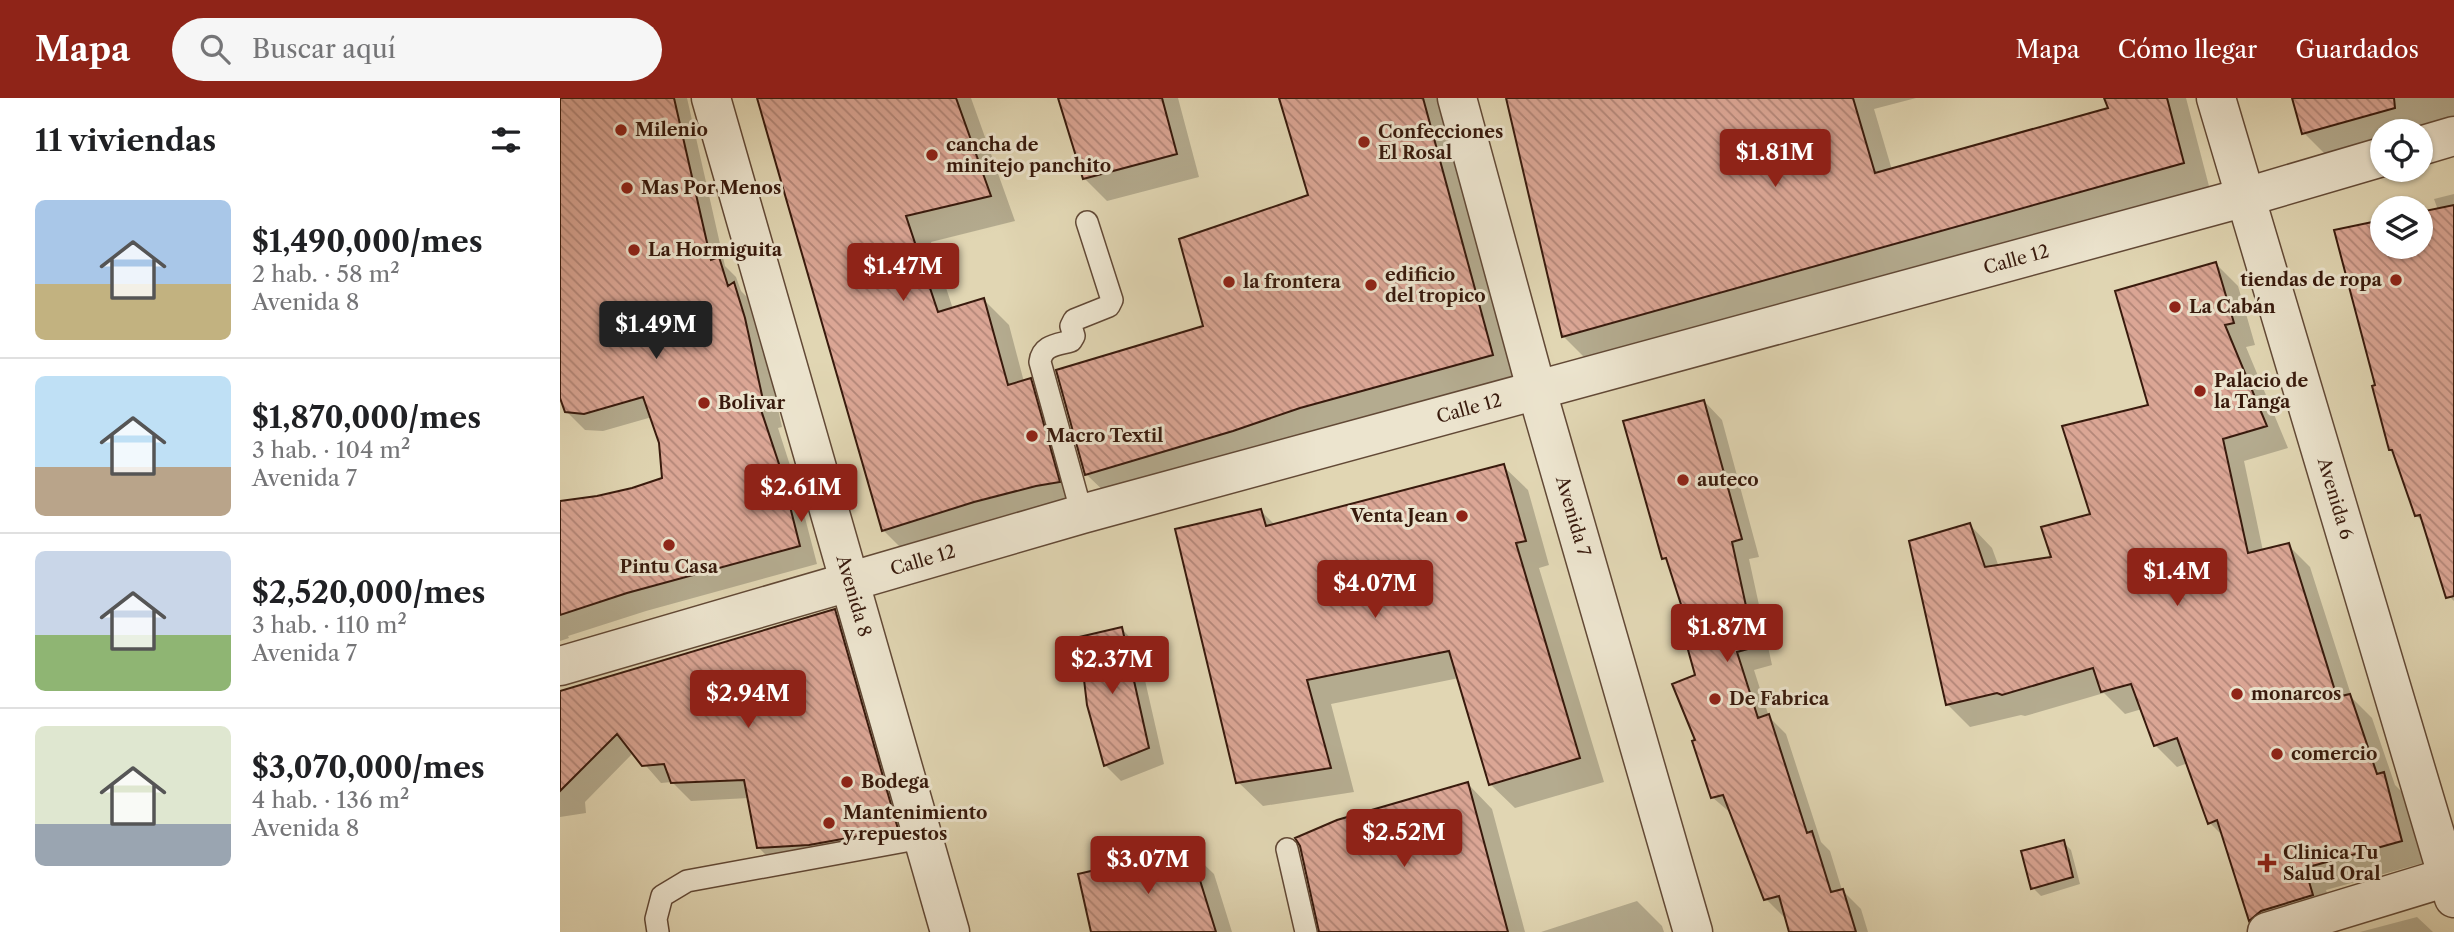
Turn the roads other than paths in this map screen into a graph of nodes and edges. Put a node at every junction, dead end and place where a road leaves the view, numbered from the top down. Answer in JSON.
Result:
{"nodes":[{"id":1,"x":711,"y":98,"type":"edge"},
{"id":2,"x":1457,"y":98,"type":"edge"},
{"id":3,"x":2216,"y":98,"type":"edge"},
{"id":4,"x":2454,"y":136,"type":"edge"},
{"id":5,"x":2433,"y":142,"type":"edge"},
{"id":6,"x":2370,"y":161,"type":"edge"},
{"id":7,"x":2246,"y":197,"type":"junction"},
{"id":8,"x":1087,"y":222,"type":"dead end"},
{"id":9,"x":1536,"y":388,"type":"junction"},
{"id":10,"x":1082,"y":514,"type":"junction"},
{"id":11,"x":849,"y":581,"type":"junction"},
{"id":12,"x":560,"y":666,"type":"edge"},
{"id":13,"x":922,"y":838,"type":"junction"},
{"id":14,"x":1287,"y":849,"type":"dead end"},
{"id":15,"x":2452,"y":884,"type":"edge"},
{"id":16,"x":658,"y":932,"type":"edge"},
{"id":17,"x":950,"y":932,"type":"edge"},
{"id":18,"x":1306,"y":932,"type":"edge"},
{"id":19,"x":1693,"y":932,"type":"edge"},
{"id":20,"x":2267,"y":932,"type":"edge"}],
"edges":[{"from":1,"to":11,"type":"street","name":"Avenida 8"},
{"from":2,"to":9,"type":"street","name":"Avenida 7"},
{"from":3,"to":7,"type":"street","name":"Avenida 6"},
{"from":4,"to":5,"type":"street"},
{"from":6,"to":7,"type":"street","name":"Calle 12"},
{"from":7,"to":9,"type":"street","name":"Calle 12"},
{"from":7,"to":15,"type":"street","name":"Avenida 6"},
{"from":8,"to":10,"type":"lane"},
{"from":9,"to":10,"type":"street","name":"Calle 12"},
{"from":9,"to":19,"type":"street","name":"Avenida 7"},
{"from":10,"to":11,"type":"street","name":"Calle 12"},
{"from":11,"to":12,"type":"street","name":"Calle 12"},
{"from":11,"to":13,"type":"street","name":"Avenida 8"},
{"from":13,"to":16,"type":"lane"},
{"from":13,"to":17,"type":"street","name":"Avenida 8"},
{"from":14,"to":18,"type":"lane"},
{"from":15,"to":20,"type":"street"}]}
